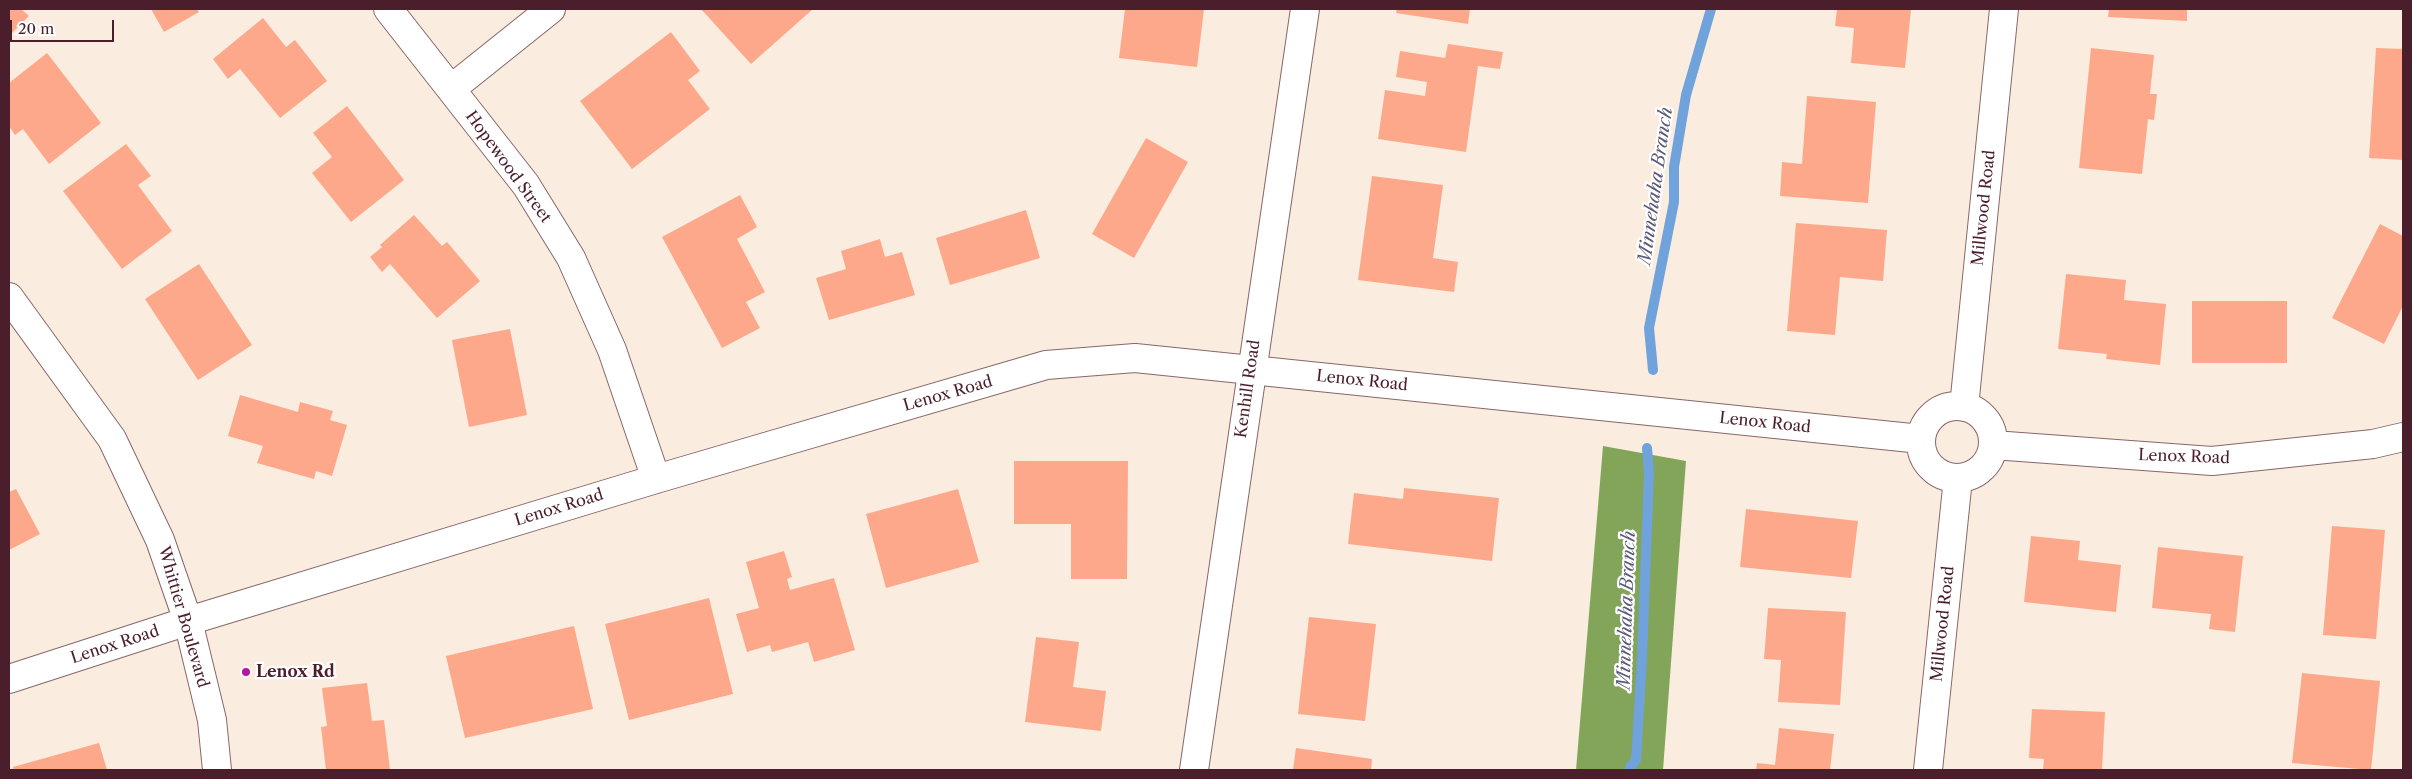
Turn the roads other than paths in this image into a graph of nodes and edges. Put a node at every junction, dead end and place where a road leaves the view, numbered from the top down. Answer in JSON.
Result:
{"nodes":[{"id":1,"x":388,"y":9,"type":"edge"},
{"id":2,"x":551,"y":9,"type":"edge"},
{"id":3,"x":1305,"y":9,"type":"edge"},
{"id":4,"x":2004,"y":9,"type":"edge"},
{"id":5,"x":451,"y":89,"type":"junction"},
{"id":6,"x":9,"y":297,"type":"edge"},
{"id":7,"x":1251,"y":369,"type":"junction"},
{"id":8,"x":1964,"y":406,"type":"junction"},
{"id":9,"x":2403,"y":437,"type":"edge"},
{"id":10,"x":1921,"y":439,"type":"junction"},
{"id":11,"x":1994,"y":445,"type":"junction"},
{"id":12,"x":1958,"y":478,"type":"junction"},
{"id":13,"x":656,"y":479,"type":"junction"},
{"id":14,"x":188,"y":621,"type":"junction"},
{"id":15,"x":9,"y":679,"type":"edge"},
{"id":16,"x":217,"y":770,"type":"edge"},
{"id":17,"x":1194,"y":770,"type":"edge"},
{"id":18,"x":1928,"y":770,"type":"edge"}],
"edges":[{"from":1,"to":5,"type":"street","name":"Hopewood Street"},
{"from":2,"to":5,"type":"street"},
{"from":3,"to":7,"type":"street","name":"Kenhill Road"},
{"from":4,"to":8,"type":"street","name":"Millwood Road"},
{"from":5,"to":13,"type":"street","name":"Hopewood Street"},
{"from":6,"to":14,"type":"street","name":"Whittier Boulevard"},
{"from":7,"to":10,"type":"street","name":"Lenox Road"},
{"from":7,"to":13,"type":"street","name":"Lenox Road"},
{"from":7,"to":17,"type":"street","name":"Kenhill Road"},
{"from":8,"to":10,"type":"street"},
{"from":8,"to":11,"type":"street"},
{"from":9,"to":11,"type":"street","name":"Lenox Road"},
{"from":10,"to":12,"type":"street"},
{"from":11,"to":12,"type":"street"},
{"from":12,"to":18,"type":"street","name":"Millwood Road"},
{"from":13,"to":14,"type":"street","name":"Lenox Road"},
{"from":14,"to":15,"type":"street","name":"Lenox Road"},
{"from":14,"to":16,"type":"street","name":"Whittier Boulevard"}]}
